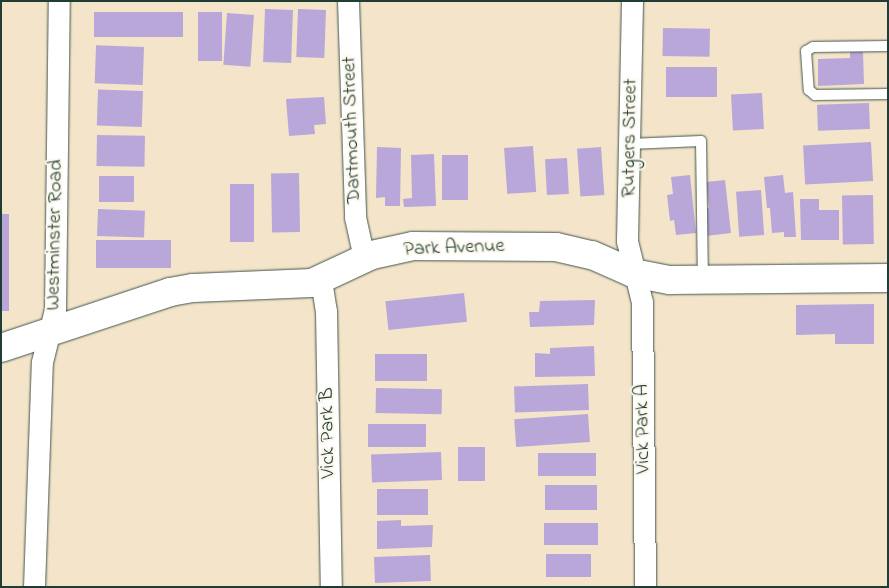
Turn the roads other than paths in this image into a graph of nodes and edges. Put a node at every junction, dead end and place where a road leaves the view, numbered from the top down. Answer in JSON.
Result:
{"nodes":[{"id":1,"x":59,"y":1,"type":"edge"},
{"id":2,"x":348,"y":1,"type":"edge"},
{"id":3,"x":632,"y":1,"type":"edge"},
{"id":4,"x":888,"y":46,"type":"edge"},
{"id":5,"x":888,"y":94,"type":"edge"},
{"id":6,"x":630,"y":144,"type":"junction"},
{"id":7,"x":364,"y":258,"type":"junction"},
{"id":8,"x":633,"y":273,"type":"junction"},
{"id":9,"x":888,"y":278,"type":"edge"},
{"id":10,"x":322,"y":280,"type":"junction"},
{"id":11,"x":703,"y":281,"type":"junction"},
{"id":12,"x":50,"y":331,"type":"junction"},
{"id":13,"x":1,"y":348,"type":"edge"},
{"id":14,"x":34,"y":587,"type":"edge"},
{"id":15,"x":331,"y":587,"type":"edge"},
{"id":16,"x":645,"y":587,"type":"edge"}],
"edges":[{"from":1,"to":12,"type":"street","name":"Westminster Road"},
{"from":2,"to":7,"type":"street","name":"Dartmouth Street"},
{"from":3,"to":6,"type":"street","name":"Rutgers Street"},
{"from":4,"to":5,"type":"lane"},
{"from":6,"to":8,"type":"street","name":"Rutgers Street"},
{"from":6,"to":11,"type":"lane"},
{"from":7,"to":8,"type":"street","name":"Park Avenue"},
{"from":7,"to":10,"type":"street","name":"Park Avenue"},
{"from":8,"to":11,"type":"street","name":"Park Avenue"},
{"from":8,"to":16,"type":"street","name":"Vick Park A"},
{"from":9,"to":11,"type":"street","name":"Park Avenue"},
{"from":10,"to":12,"type":"street","name":"Park Avenue"},
{"from":10,"to":15,"type":"street","name":"Vick Park B"},
{"from":12,"to":13,"type":"street","name":"Park Avenue"},
{"from":12,"to":14,"type":"street","name":"Westminster Road"}]}
